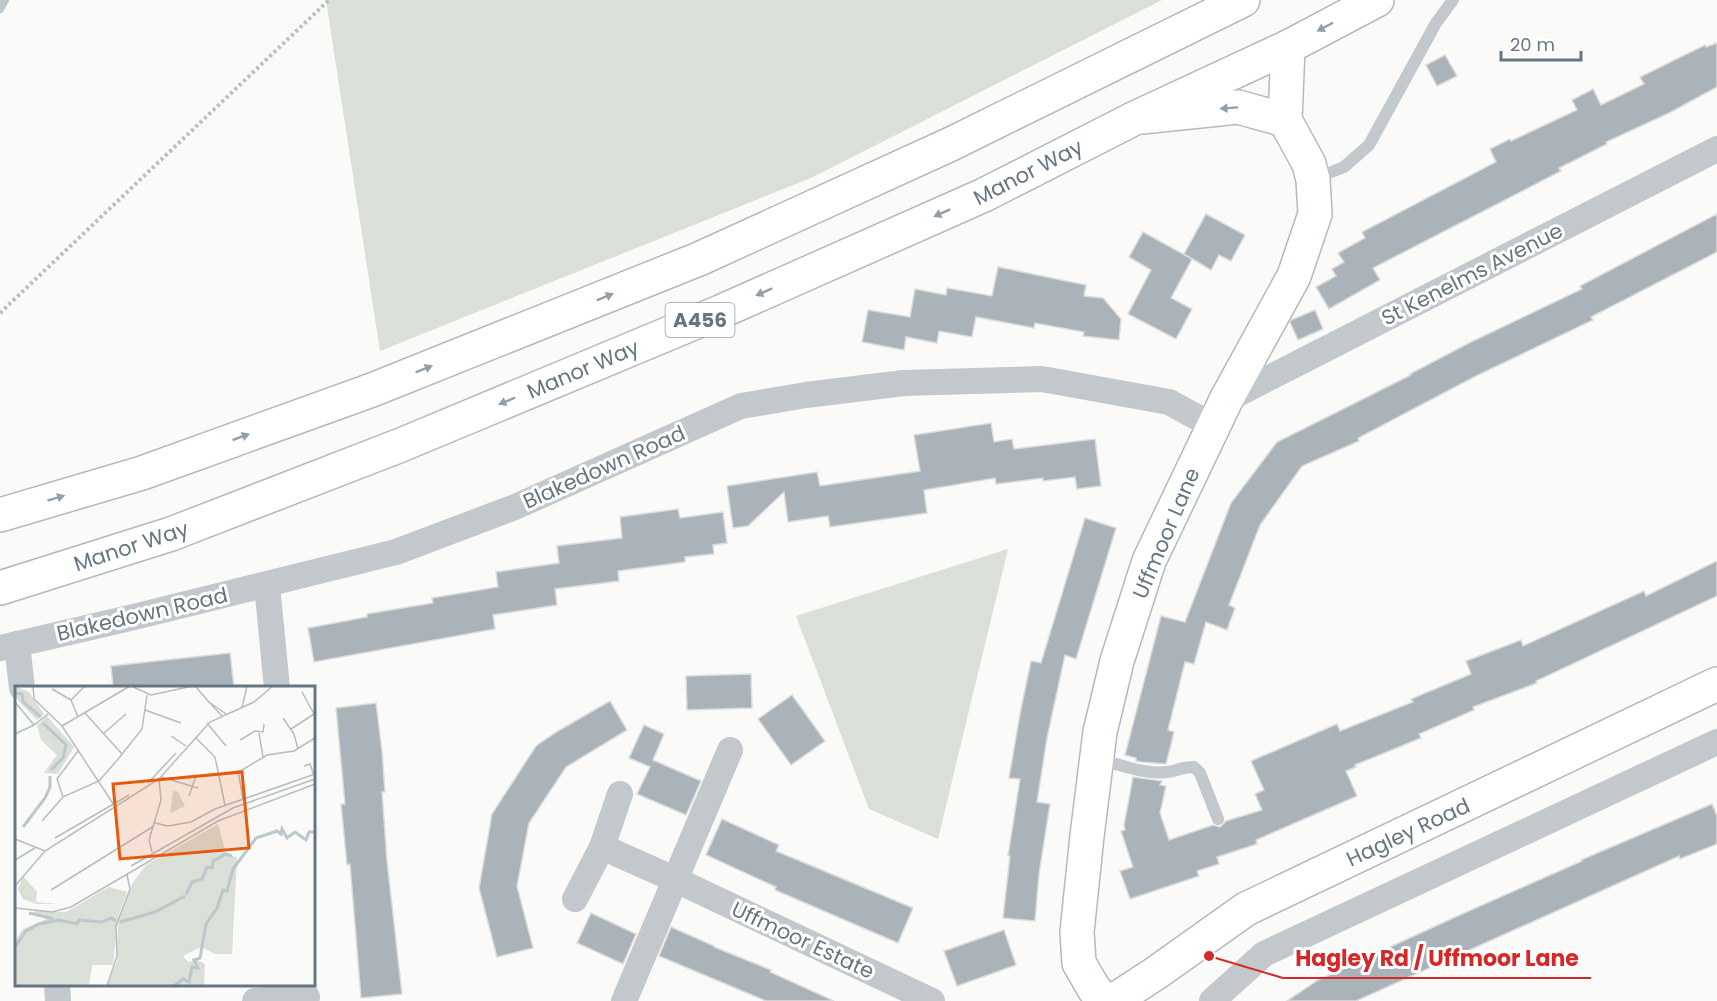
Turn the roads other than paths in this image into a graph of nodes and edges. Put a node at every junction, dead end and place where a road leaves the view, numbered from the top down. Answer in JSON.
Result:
{"nodes":[{"id":1,"x":1243,"y":0,"type":"edge"},
{"id":2,"x":1377,"y":0,"type":"edge"},
{"id":3,"x":1453,"y":0,"type":"edge"},
{"id":4,"x":1288,"y":47,"type":"junction"},
{"id":5,"x":1135,"y":118,"type":"junction"},
{"id":6,"x":1285,"y":120,"type":"junction"},
{"id":7,"x":1717,"y":149,"type":"edge"},
{"id":8,"x":1313,"y":180,"type":"junction"},
{"id":9,"x":1220,"y":413,"type":"junction"},
{"id":10,"x":0,"y":515,"type":"edge"},
{"id":11,"x":267,"y":585,"type":"junction"},
{"id":12,"x":0,"y":588,"type":"edge"},
{"id":13,"x":8,"y":646,"type":"edge"},
{"id":14,"x":1717,"y":684,"type":"edge"},
{"id":15,"x":22,"y":686,"type":"edge"},
{"id":16,"x":277,"y":686,"type":"edge"},
{"id":17,"x":1717,"y":742,"type":"edge"},
{"id":18,"x":730,"y":750,"type":"dead end"},
{"id":19,"x":1097,"y":759,"type":"junction"},
{"id":20,"x":621,"y":794,"type":"dead end"},
{"id":21,"x":1218,"y":819,"type":"dead end"},
{"id":22,"x":602,"y":847,"type":"junction"},
{"id":23,"x":674,"y":879,"type":"junction"},
{"id":24,"x":575,"y":899,"type":"dead end"},
{"id":25,"x":57,"y":986,"type":"edge"},
{"id":26,"x":306,"y":994,"type":"edge"},
{"id":27,"x":58,"y":1001,"type":"edge"},
{"id":28,"x":255,"y":1001,"type":"edge"},
{"id":29,"x":624,"y":1001,"type":"edge"},
{"id":30,"x":932,"y":1001,"type":"edge"},
{"id":31,"x":1105,"y":1001,"type":"edge"},
{"id":32,"x":1113,"y":1001,"type":"edge"},
{"id":33,"x":1212,"y":1001,"type":"edge"}],
"edges":[{"from":10,"to":1,"type":"main road","number":"A456","one_way":true},
{"from":2,"to":4,"type":"main road","name":"Manor Way","number":"A456","one_way":true},
{"from":3,"to":8,"type":"lane"},
{"from":4,"to":5,"type":"main road","name":"Manor Way","number":"A456"},
{"from":4,"to":6,"type":"main road"},
{"from":6,"to":5,"type":"main road","one_way":true},
{"from":5,"to":12,"type":"main road","name":"Manor Way","number":"A456","one_way":true},
{"from":6,"to":8,"type":"main road","name":"Uffmoor Lane"},
{"from":7,"to":9,"type":"street","name":"St Kenelms Avenue"},
{"from":8,"to":9,"type":"main road","name":"Uffmoor Lane"},
{"from":9,"to":11,"type":"street","name":"Blakedown Road"},
{"from":9,"to":19,"type":"main road","name":"Uffmoor Lane"},
{"from":11,"to":13,"type":"street","name":"Blakedown Road"},
{"from":11,"to":16,"type":"street"},
{"from":13,"to":15,"type":"street"},
{"from":14,"to":32,"type":"main road","name":"Hagley Road"},
{"from":17,"to":33,"type":"street"},
{"from":18,"to":23,"type":"street"},
{"from":19,"to":21,"type":"lane"},
{"from":19,"to":31,"type":"main road","name":"Uffmoor Lane"},
{"from":20,"to":22,"type":"street"},
{"from":22,"to":23,"type":"street","name":"Uffmoor Estate"},
{"from":22,"to":24,"type":"street"},
{"from":23,"to":29,"type":"street"},
{"from":23,"to":30,"type":"street","name":"Uffmoor Estate"},
{"from":25,"to":27,"type":"street"},
{"from":26,"to":28,"type":"street"}]}
